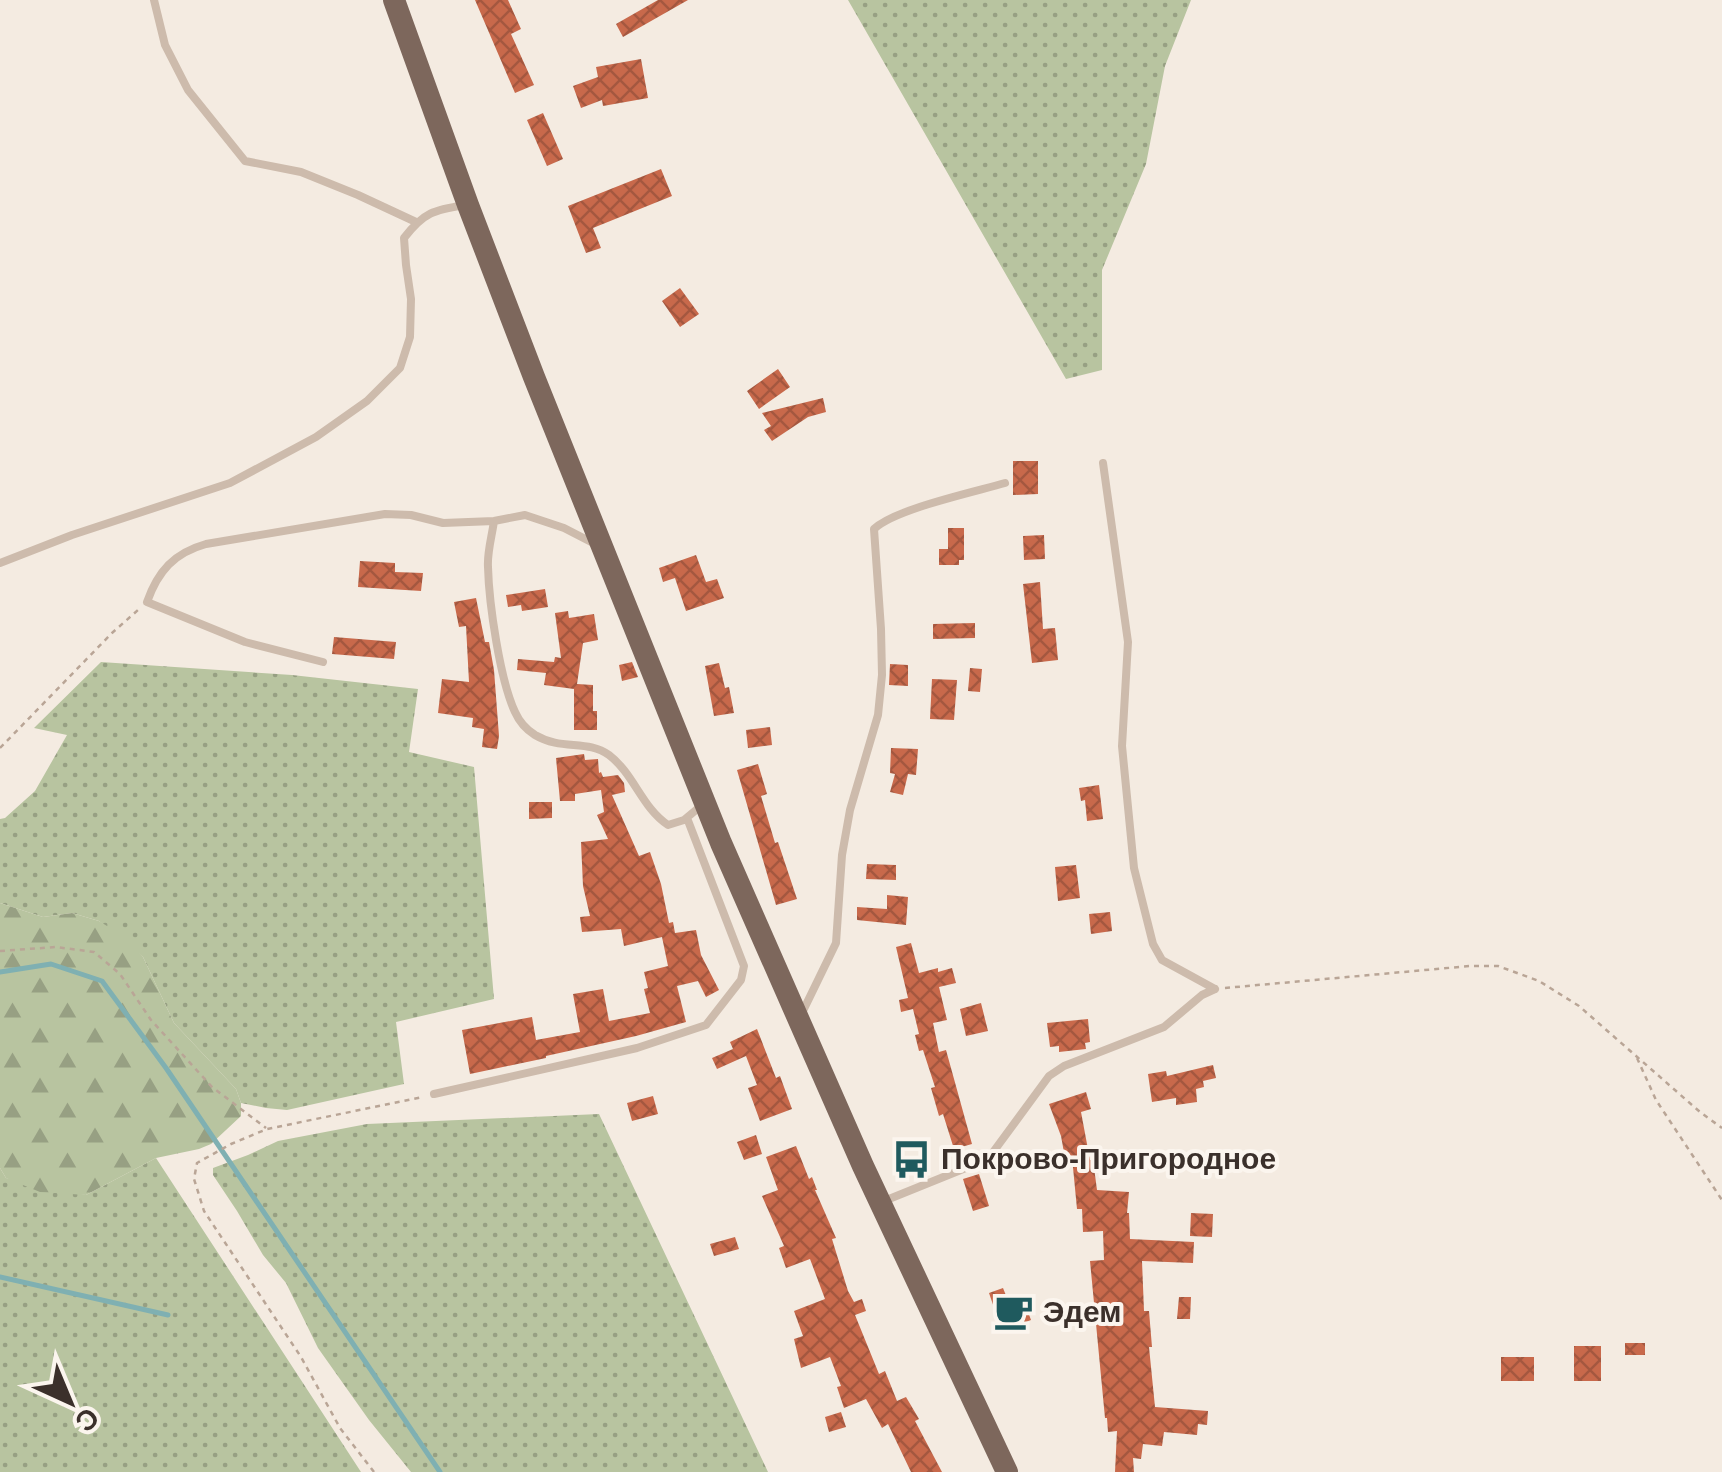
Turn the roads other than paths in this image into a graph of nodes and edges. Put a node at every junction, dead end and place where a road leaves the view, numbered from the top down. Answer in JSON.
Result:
{"nodes":[{"id":1,"x":154,"y":0,"type":"edge"},
{"id":2,"x":394,"y":0,"type":"edge"},
{"id":3,"x":468,"y":205,"type":"junction"},
{"id":4,"x":416,"y":222,"type":"junction"},
{"id":5,"x":1103,"y":463,"type":"dead end"},
{"id":6,"x":1005,"y":483,"type":"dead end"},
{"id":7,"x":494,"y":521,"type":"junction"},
{"id":8,"x":605,"y":549,"type":"junction"},
{"id":9,"x":0,"y":563,"type":"edge"},
{"id":10,"x":323,"y":662,"type":"dead end"},
{"id":11,"x":696,"y":810,"type":"junction"},
{"id":12,"x":798,"y":1020,"type":"junction"},
{"id":13,"x":434,"y":1094,"type":"road end"},
{"id":14,"x":880,"y":1203,"type":"junction"},
{"id":15,"x":1008,"y":1472,"type":"edge"}],
"edges":[{"from":1,"to":4,"type":"lane"},
{"from":2,"to":3,"type":"main road"},
{"from":3,"to":4,"type":"lane"},
{"from":3,"to":8,"type":"main road"},
{"from":4,"to":9,"type":"lane"},
{"from":5,"to":14,"type":"lane"},
{"from":6,"to":12,"type":"lane"},
{"from":7,"to":8,"type":"lane"},
{"from":7,"to":10,"type":"lane"},
{"from":7,"to":11,"type":"lane"},
{"from":8,"to":11,"type":"main road"},
{"from":11,"to":12,"type":"main road"},
{"from":11,"to":13,"type":"lane"},
{"from":12,"to":14,"type":"main road"},
{"from":14,"to":15,"type":"main road"}]}
